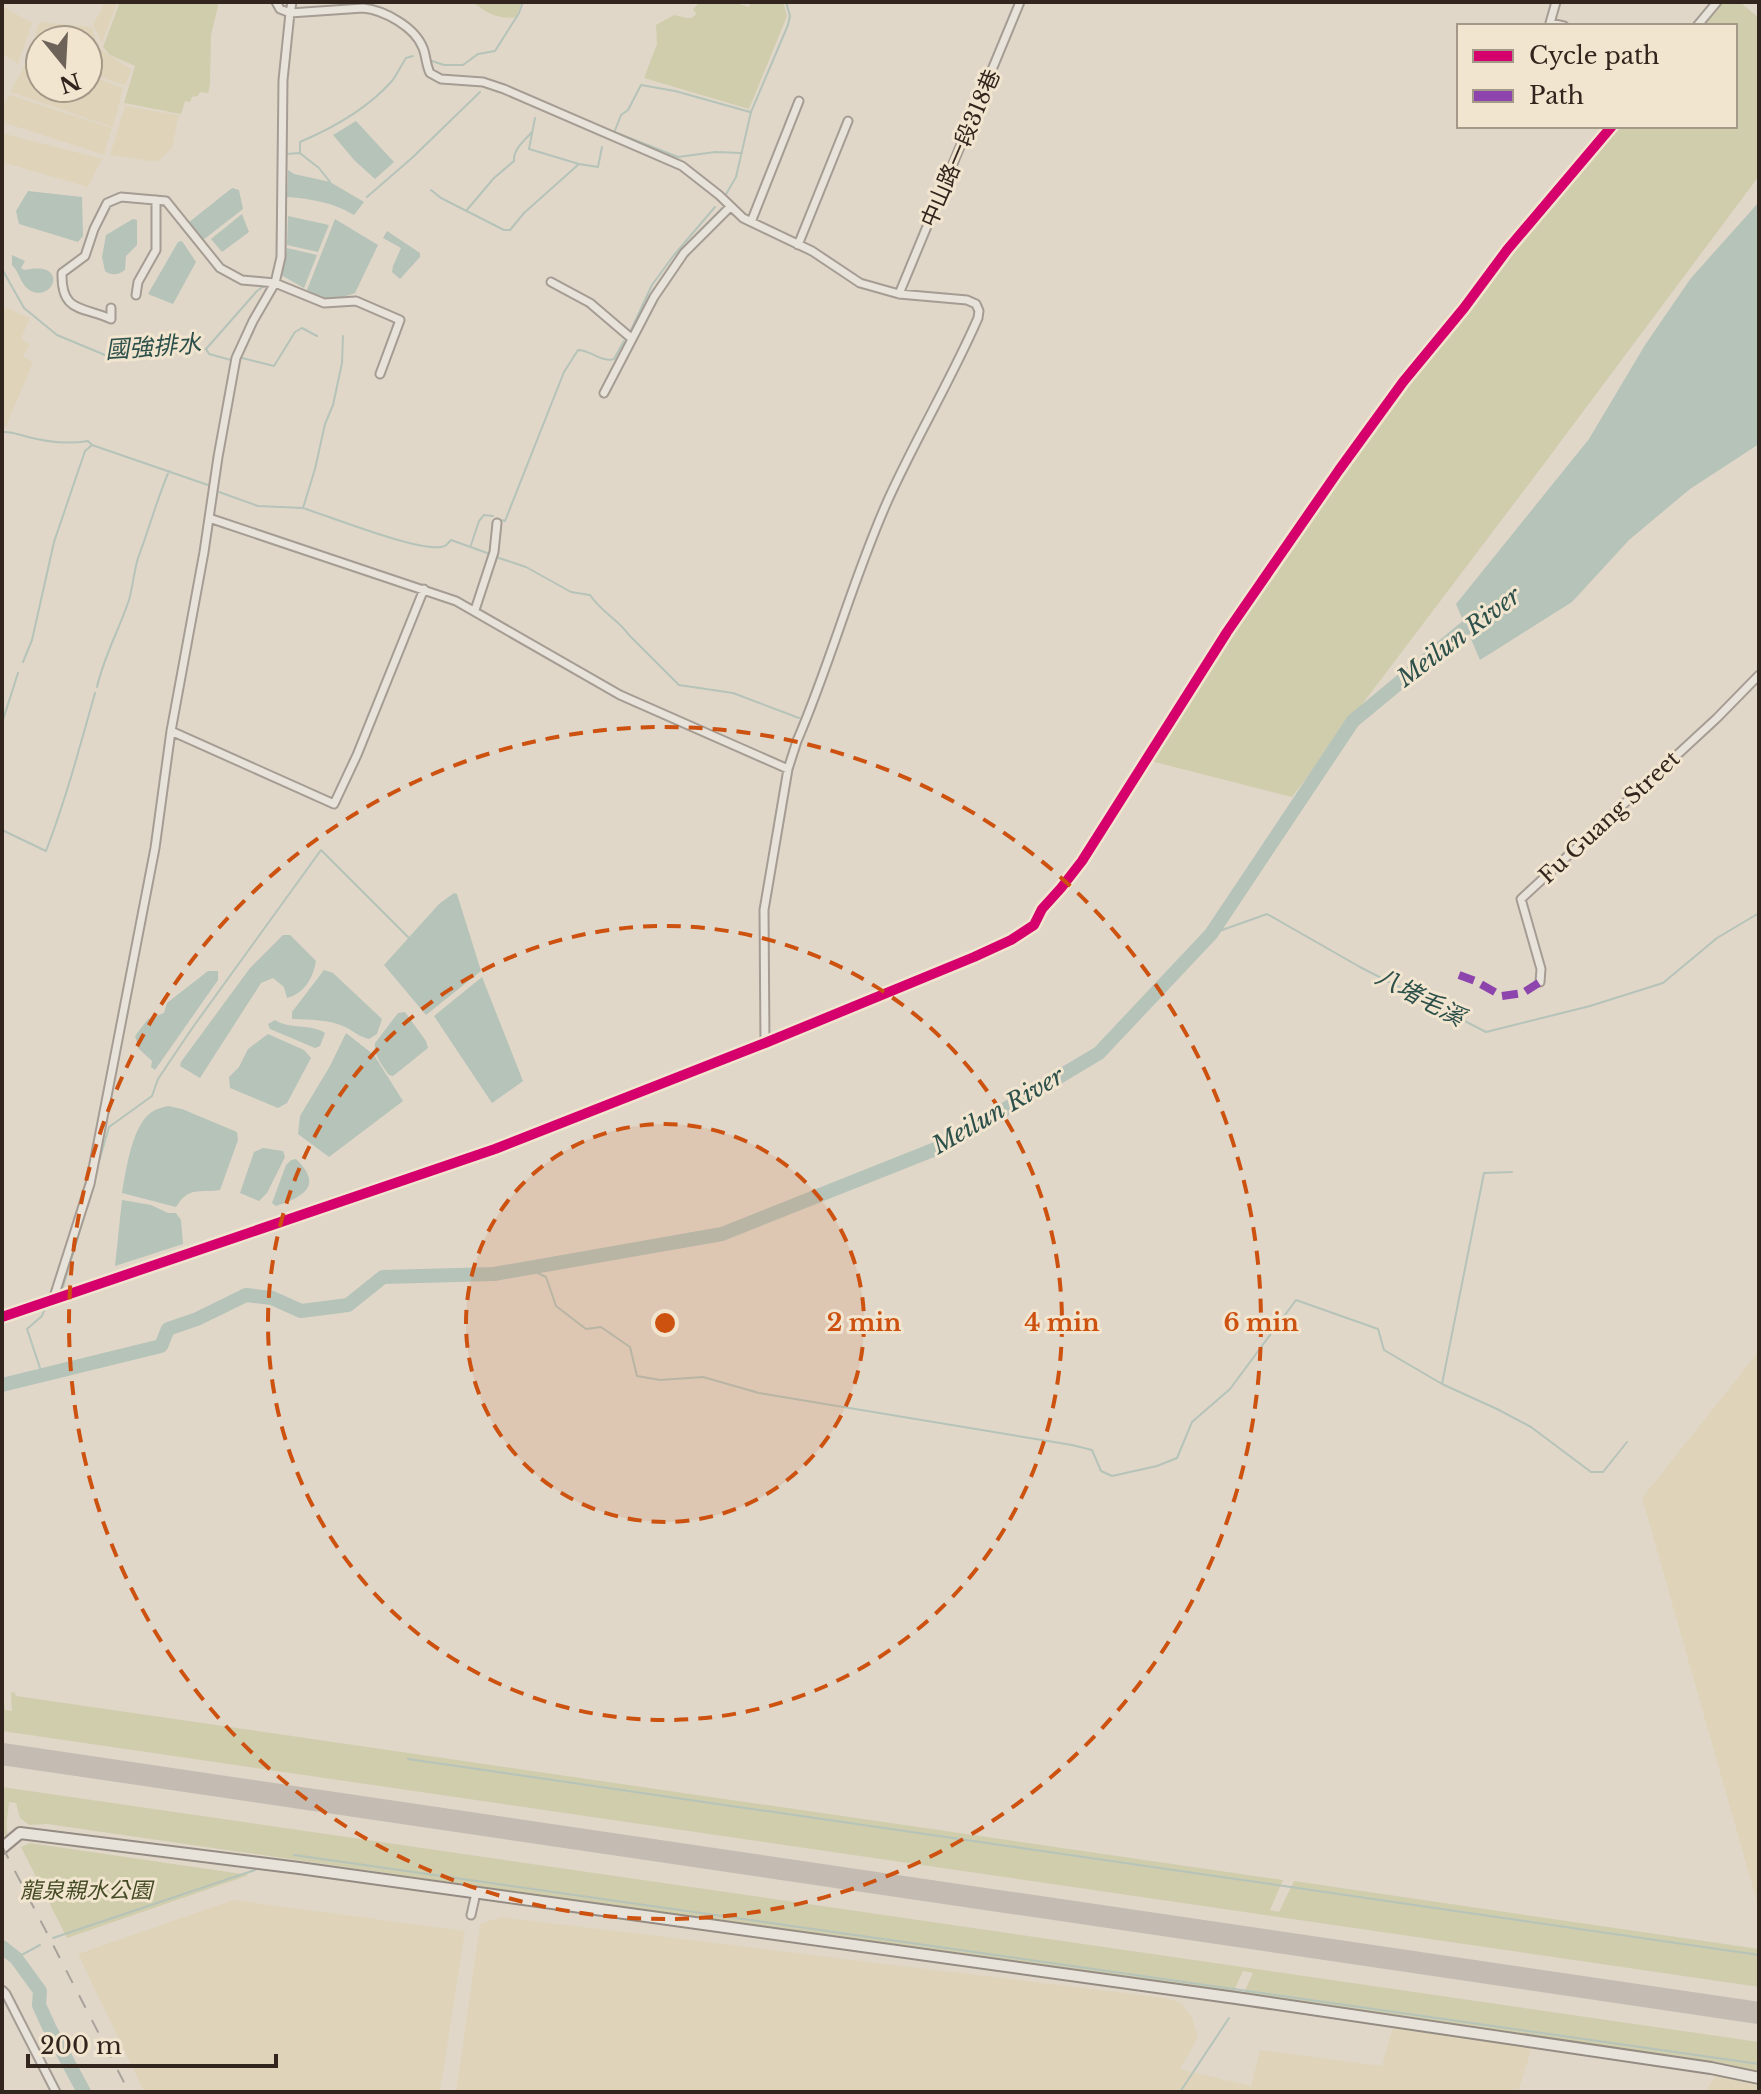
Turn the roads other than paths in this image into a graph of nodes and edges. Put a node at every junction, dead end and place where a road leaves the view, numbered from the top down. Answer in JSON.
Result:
{"nodes":[{"id":1,"x":276,"y":2,"type":"edge"},
{"id":2,"x":292,"y":2,"type":"edge"},
{"id":3,"x":1020,"y":2,"type":"edge"},
{"id":4,"x":1556,"y":2,"type":"edge"},
{"id":5,"x":1717,"y":2,"type":"edge"},
{"id":6,"x":290,"y":13,"type":"junction"},
{"id":7,"x":1555,"y":24,"type":"edge"},
{"id":8,"x":1699,"y":24,"type":"edge"},
{"id":9,"x":799,"y":101,"type":"dead end"},
{"id":10,"x":848,"y":121,"type":"dead end"},
{"id":11,"x":1610,"y":128,"type":"edge"},
{"id":12,"x":156,"y":200,"type":"junction"},
{"id":13,"x":730,"y":207,"type":"junction"},
{"id":14,"x":751,"y":222,"type":"junction"},
{"id":15,"x":798,"y":245,"type":"junction"},
{"id":16,"x":551,"y":282,"type":"dead end"},
{"id":17,"x":275,"y":283,"type":"junction"},
{"id":18,"x":899,"y":294,"type":"junction"},
{"id":19,"x":136,"y":295,"type":"dead end"},
{"id":20,"x":111,"y":308,"type":"dead end"},
{"id":21,"x":631,"y":338,"type":"junction"},
{"id":22,"x":380,"y":374,"type":"dead end"},
{"id":23,"x":604,"y":393,"type":"dead end"},
{"id":24,"x":209,"y":518,"type":"junction"},
{"id":25,"x":497,"y":523,"type":"dead end"},
{"id":26,"x":424,"y":589,"type":"junction"},
{"id":27,"x":475,"y":610,"type":"junction"},
{"id":28,"x":1759,"y":675,"type":"edge"},
{"id":29,"x":171,"y":731,"type":"junction"},
{"id":30,"x":788,"y":769,"type":"junction"},
{"id":31,"x":1540,"y":982,"type":"dead end"},
{"id":32,"x":765,"y":1043,"type":"junction"},
{"id":33,"x":53,"y":1300,"type":"junction"},
{"id":34,"x":2,"y":1317,"type":"edge"},
{"id":35,"x":2,"y":1848,"type":"edge"},
{"id":36,"x":476,"y":1893,"type":"junction"},
{"id":37,"x":471,"y":1915,"type":"dead end"},
{"id":38,"x":2,"y":1990,"type":"edge"},
{"id":39,"x":1759,"y":2078,"type":"edge"},
{"id":40,"x":56,"y":2092,"type":"edge"}],
"edges":[{"from":1,"to":6,"type":"street"},
{"from":2,"to":6,"type":"street"},
{"from":3,"to":18,"type":"street","name":"中山路一段318巷"},
{"from":4,"to":7,"type":"street"},
{"from":5,"to":8,"type":"street"},
{"from":6,"to":13,"type":"street"},
{"from":6,"to":17,"type":"street"},
{"from":9,"to":14,"type":"street"},
{"from":10,"to":15,"type":"street"},
{"from":11,"to":32,"type":"street"},
{"from":12,"to":17,"type":"street"},
{"from":12,"to":19,"type":"street"},
{"from":12,"to":20,"type":"street"},
{"from":13,"to":14,"type":"street"},
{"from":13,"to":21,"type":"street"},
{"from":14,"to":15,"type":"street"},
{"from":15,"to":18,"type":"street"},
{"from":16,"to":21,"type":"street"},
{"from":17,"to":22,"type":"street"},
{"from":17,"to":24,"type":"street"},
{"from":18,"to":30,"type":"street"},
{"from":21,"to":23,"type":"street"},
{"from":24,"to":26,"type":"street"},
{"from":24,"to":29,"type":"street"},
{"from":25,"to":27,"type":"street"},
{"from":26,"to":27,"type":"street"},
{"from":26,"to":29,"type":"street"},
{"from":27,"to":30,"type":"street"},
{"from":28,"to":31,"type":"street","name":"Fu Guang Street"},
{"from":29,"to":33,"type":"street"},
{"from":30,"to":32,"type":"street"},
{"from":32,"to":33,"type":"street"},
{"from":33,"to":34,"type":"street"},
{"from":35,"to":36,"type":"street"},
{"from":36,"to":37,"type":"street"},
{"from":36,"to":39,"type":"street"},
{"from":38,"to":40,"type":"street"}]}
